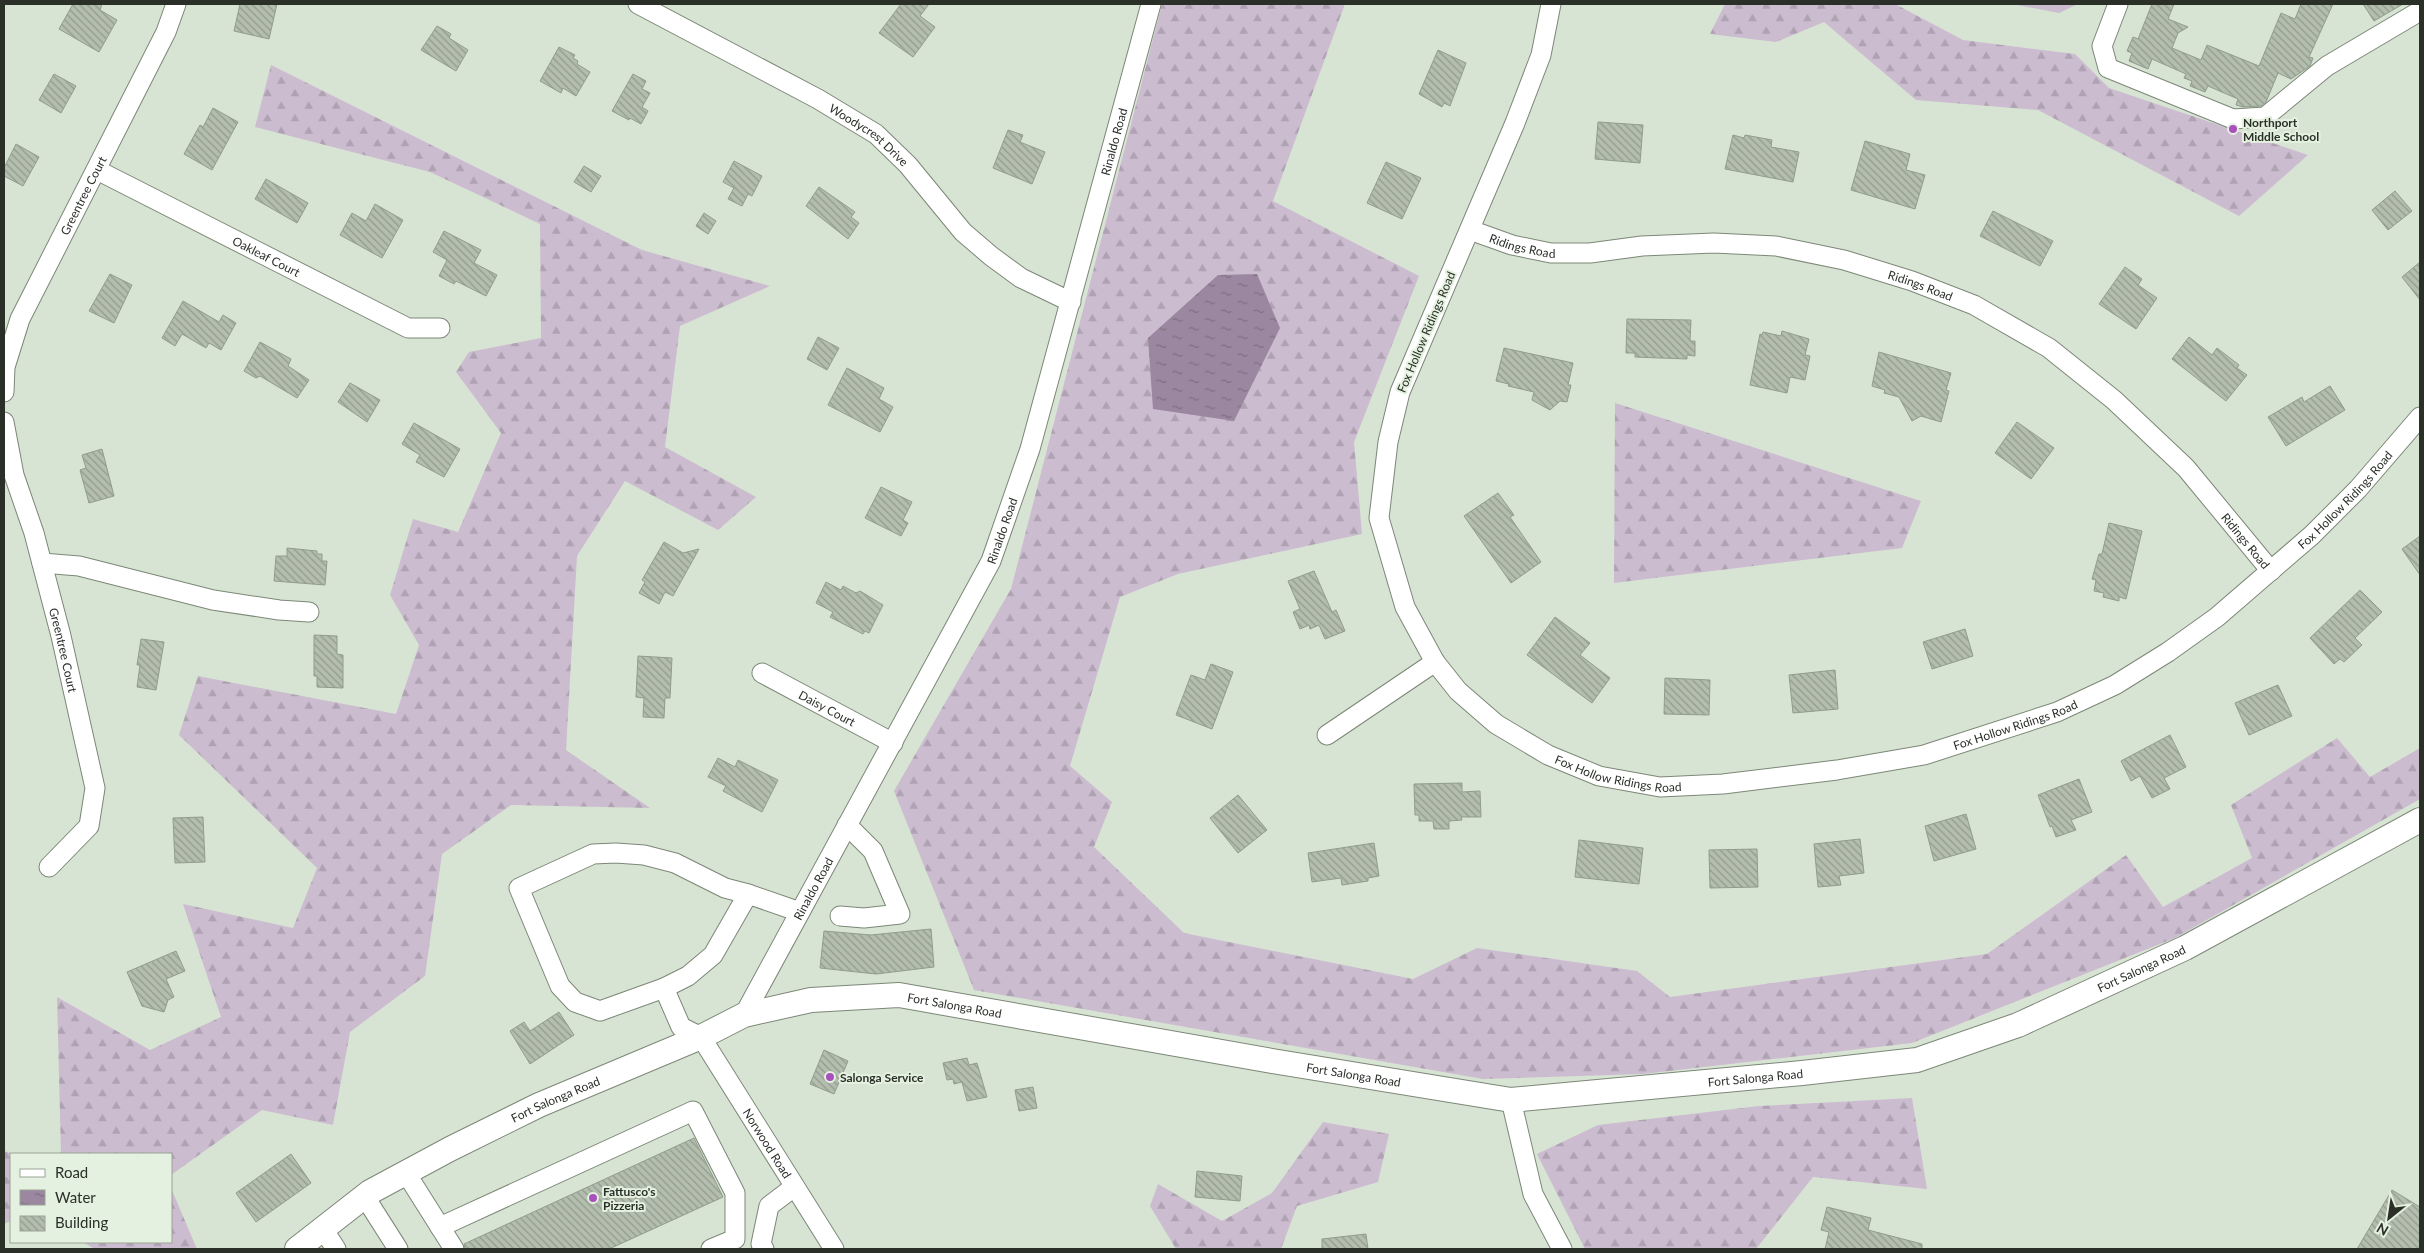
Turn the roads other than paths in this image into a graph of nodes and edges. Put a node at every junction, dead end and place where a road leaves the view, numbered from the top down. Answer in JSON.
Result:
{"nodes":[{"id":1,"x":176,"y":4,"type":"edge"},
{"id":2,"x":638,"y":4,"type":"edge"},
{"id":3,"x":1152,"y":4,"type":"edge"},
{"id":4,"x":1551,"y":4,"type":"edge"},
{"id":5,"x":2118,"y":4,"type":"edge"},
{"id":6,"x":2420,"y":11,"type":"edge"},
{"id":7,"x":97,"y":170,"type":"junction"},
{"id":8,"x":1470,"y":230,"type":"junction"},
{"id":9,"x":1071,"y":302,"type":"junction"},
{"id":10,"x":440,"y":328,"type":"dead end"},
{"id":11,"x":4,"y":392,"type":"edge"},
{"id":12,"x":2420,"y":417,"type":"edge"},
{"id":13,"x":4,"y":422,"type":"edge"},
{"id":14,"x":42,"y":563,"type":"junction"},
{"id":15,"x":2271,"y":572,"type":"junction"},
{"id":16,"x":309,"y":612,"type":"dead end"},
{"id":17,"x":1434,"y":662,"type":"junction"},
{"id":18,"x":762,"y":673,"type":"dead end"},
{"id":19,"x":1327,"y":735,"type":"dead end"},
{"id":20,"x":893,"y":742,"type":"junction"},
{"id":21,"x":2420,"y":820,"type":"edge"},
{"id":22,"x":847,"y":825,"type":"junction"},
{"id":23,"x":48,"y":867,"type":"dead end"},
{"id":24,"x":748,"y":894,"type":"junction"},
{"id":25,"x":800,"y":912,"type":"junction"},
{"id":26,"x":840,"y":916,"type":"dead end"},
{"id":27,"x":664,"y":988,"type":"junction"},
{"id":28,"x":744,"y":1014,"type":"junction"},
{"id":29,"x":701,"y":1037,"type":"junction"},
{"id":30,"x":1511,"y":1100,"type":"junction"},
{"id":31,"x":406,"y":1173,"type":"junction"},
{"id":32,"x":794,"y":1186,"type":"junction"},
{"id":33,"x":365,"y":1197,"type":"junction"},
{"id":34,"x":440,"y":1227,"type":"junction"},
{"id":35,"x":323,"y":1229,"type":"junction"},
{"id":36,"x":297,"y":1249,"type":"edge"},
{"id":37,"x":336,"y":1249,"type":"edge"},
{"id":38,"x":398,"y":1249,"type":"edge"},
{"id":39,"x":454,"y":1249,"type":"edge"},
{"id":40,"x":712,"y":1249,"type":"edge"},
{"id":41,"x":764,"y":1249,"type":"edge"},
{"id":42,"x":834,"y":1249,"type":"edge"},
{"id":43,"x":1562,"y":1249,"type":"edge"}],
"edges":[{"from":1,"to":7,"type":"street","name":"Greentree Court"},
{"from":2,"to":9,"type":"street","name":"Woodycrest Drive"},
{"from":3,"to":9,"type":"street","name":"Rinaldo Road"},
{"from":4,"to":8,"type":"street","name":"Fox Hollow Ridings Road"},
{"from":5,"to":6,"type":"street"},
{"from":7,"to":10,"type":"street","name":"Oakleaf Court"},
{"from":7,"to":11,"type":"street","name":"Greentree Court"},
{"from":8,"to":15,"type":"street","name":"Ridings Road"},
{"from":8,"to":17,"type":"street","name":"Fox Hollow Ridings Road"},
{"from":9,"to":20,"type":"street","name":"Rinaldo Road"},
{"from":12,"to":15,"type":"street","name":"Fox Hollow Ridings Road"},
{"from":13,"to":14,"type":"street","name":"Greentree Court"},
{"from":14,"to":16,"type":"street"},
{"from":14,"to":23,"type":"street","name":"Greentree Court"},
{"from":15,"to":17,"type":"street","name":"Fox Hollow Ridings Road"},
{"from":17,"to":19,"type":"street"},
{"from":18,"to":20,"type":"street","name":"Daisy Court"},
{"from":20,"to":22,"type":"street","name":"Rinaldo Road"},
{"from":21,"to":30,"type":"main road","name":"Fort Salonga Road"},
{"from":22,"to":25,"type":"street","name":"Rinaldo Road"},
{"from":22,"to":26,"type":"street"},
{"from":24,"to":25,"type":"street"},
{"from":24,"to":27,"type":"street"},
{"from":24,"to":27,"type":"street"},
{"from":25,"to":28,"type":"street","name":"Rinaldo Road"},
{"from":27,"to":29,"type":"street"},
{"from":28,"to":29,"type":"main road","name":"Fort Salonga Road"},
{"from":28,"to":30,"type":"main road","name":"Fort Salonga Road"},
{"from":29,"to":31,"type":"main road","name":"Fort Salonga Road"},
{"from":29,"to":32,"type":"street","name":"Norwood Road"},
{"from":30,"to":43,"type":"street"},
{"from":31,"to":33,"type":"main road","name":"Fort Salonga Road"},
{"from":31,"to":34,"type":"street"},
{"from":32,"to":41,"type":"street"},
{"from":32,"to":42,"type":"street","name":"Norwood Road"},
{"from":33,"to":35,"type":"main road","name":"Fort Salonga Road"},
{"from":33,"to":38,"type":"street"},
{"from":34,"to":39,"type":"street"},
{"from":34,"to":40,"type":"street"},
{"from":35,"to":36,"type":"main road","name":"Fort Salonga Road"},
{"from":35,"to":37,"type":"street"}]}
